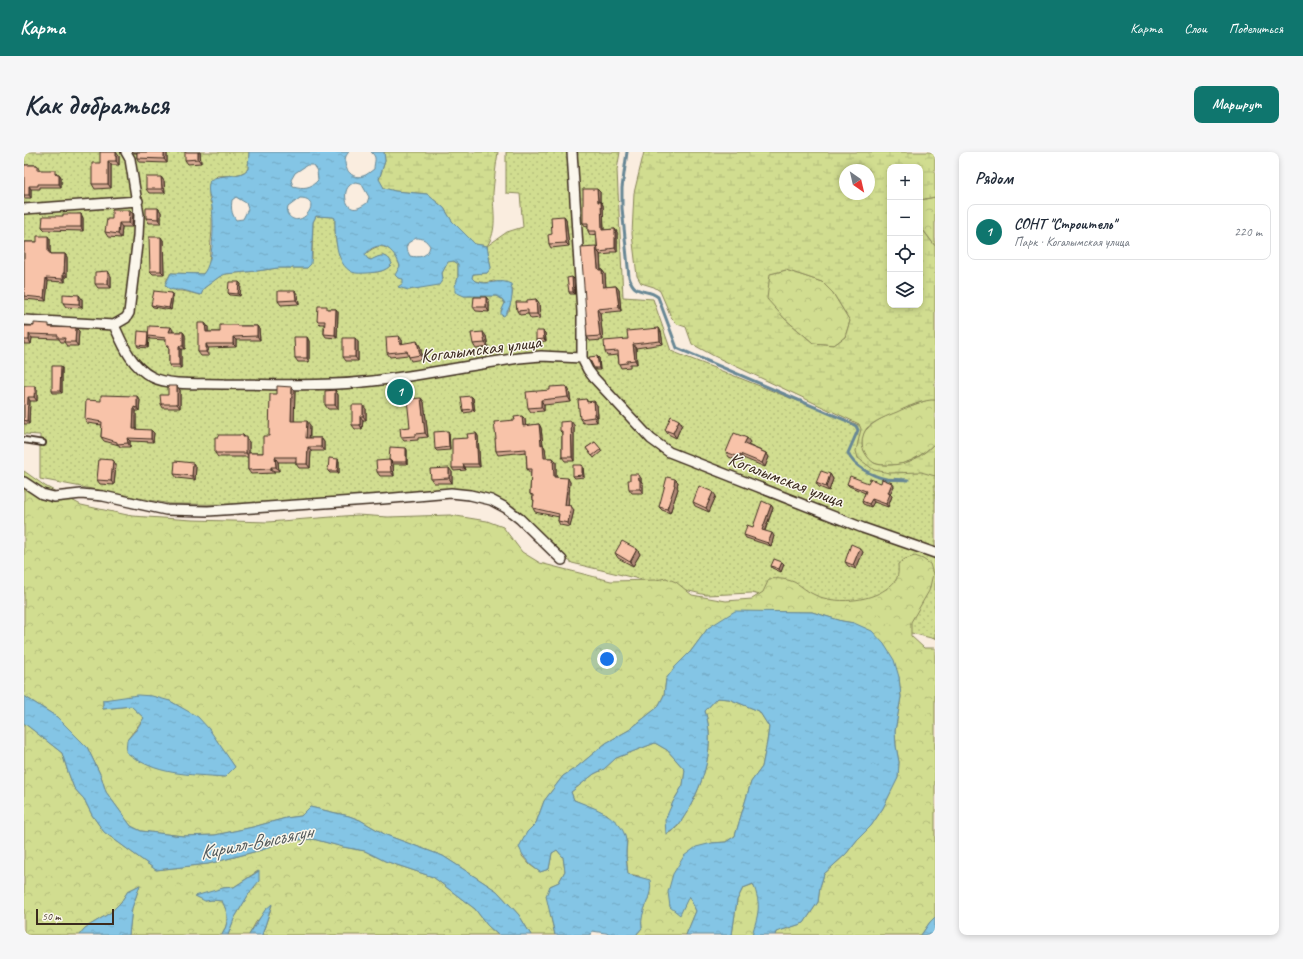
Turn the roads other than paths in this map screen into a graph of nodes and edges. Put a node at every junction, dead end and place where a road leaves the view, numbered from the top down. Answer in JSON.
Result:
{"nodes":[{"id":1,"x":126,"y":152,"type":"edge"},
{"id":2,"x":572,"y":152,"type":"edge"},
{"id":3,"x":138,"y":201,"type":"junction"},
{"id":4,"x":24,"y":208,"type":"edge"},
{"id":5,"x":24,"y":320,"type":"edge"},
{"id":6,"x":114,"y":325,"type":"junction"},
{"id":7,"x":582,"y":358,"type":"junction"},
{"id":8,"x":24,"y":440,"type":"edge"},
{"id":9,"x":43,"y":443,"type":"dead end"},
{"id":10,"x":24,"y":482,"type":"edge"},
{"id":11,"x":935,"y":554,"type":"edge"},
{"id":12,"x":562,"y":560,"type":"dead end"}],
"edges":[{"from":1,"to":3,"type":"street"},
{"from":2,"to":7,"type":"street"},
{"from":3,"to":4,"type":"street"},
{"from":3,"to":6,"type":"street"},
{"from":5,"to":6,"type":"street"},
{"from":6,"to":7,"type":"street","name":"Когалымская улица"},
{"from":7,"to":11,"type":"street","name":"Когалымская улица"},
{"from":8,"to":9,"type":"lane"},
{"from":10,"to":12,"type":"street"}]}
